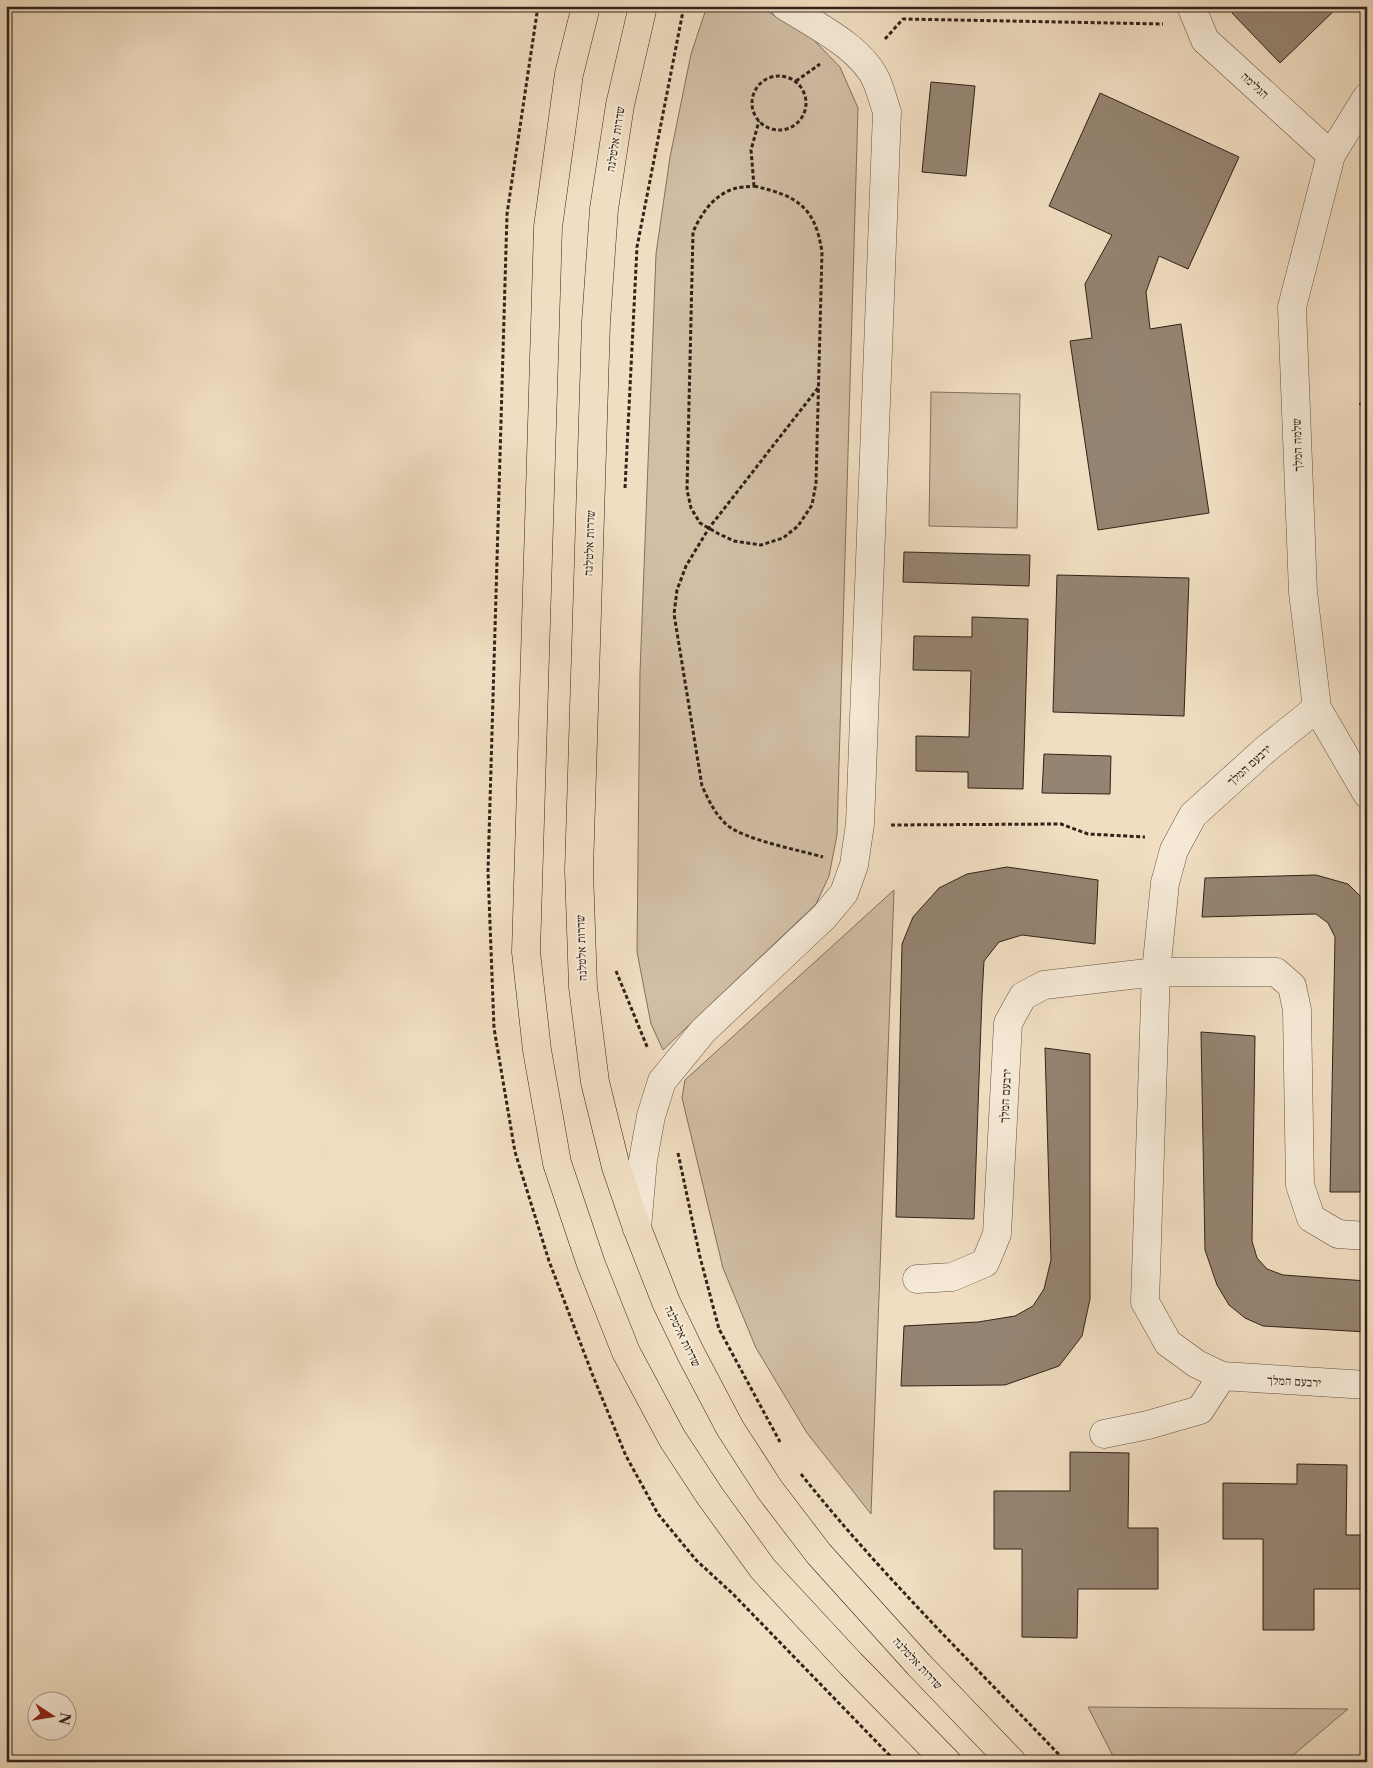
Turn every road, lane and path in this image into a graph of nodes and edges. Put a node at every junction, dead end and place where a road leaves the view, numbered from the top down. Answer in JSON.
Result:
{"nodes":[{"id":1,"x":586,"y":6,"type":"edge"},
{"id":2,"x":643,"y":6,"type":"edge"},
{"id":3,"x":684,"y":6,"type":"edge"},
{"id":4,"x":785,"y":6,"type":"edge"},
{"id":5,"x":1195,"y":15,"type":"edge"},
{"id":6,"x":864,"y":61,"type":"junction"},
{"id":7,"x":1367,"y":97,"type":"edge"},
{"id":8,"x":759,"y":121,"type":"junction"},
{"id":9,"x":1331,"y":155,"type":"junction"},
{"id":10,"x":754,"y":186,"type":"junction"},
{"id":11,"x":818,"y":388,"type":"junction"},
{"id":12,"x":625,"y":494,"type":"dead end"},
{"id":13,"x":709,"y":528,"type":"junction"},
{"id":14,"x":1317,"y":708,"type":"junction"},
{"id":15,"x":1367,"y":794,"type":"edge"},
{"id":16,"x":860,"y":824,"type":"junction"},
{"id":17,"x":1181,"y":838,"type":"junction"},
{"id":18,"x":854,"y":865,"type":"junction"},
{"id":19,"x":614,"y":968,"type":"dead end"},
{"id":20,"x":1156,"y":972,"type":"junction"},
{"id":21,"x":662,"y":1081,"type":"junction"},
{"id":22,"x":676,"y":1146,"type":"dead end"},
{"id":23,"x":637,"y":1228,"type":"junction"},
{"id":24,"x":1367,"y":1236,"type":"edge"},
{"id":25,"x":917,"y":1279,"type":"dead end"},
{"id":26,"x":1222,"y":1376,"type":"junction"},
{"id":27,"x":1367,"y":1385,"type":"edge"},
{"id":28,"x":1104,"y":1434,"type":"dead end"},
{"id":29,"x":784,"y":1450,"type":"dead end"},
{"id":30,"x":800,"y":1473,"type":"dead end"},
{"id":31,"x":946,"y":1762,"type":"edge"},
{"id":32,"x":1012,"y":1762,"type":"edge"},
{"id":33,"x":1066,"y":1762,"type":"edge"}],
"edges":[{"from":1,"to":31,"type":"main road"},
{"from":2,"to":23,"type":"main road","name":"שדרות אלטלנה"},
{"from":3,"to":12,"type":"path"},
{"from":4,"to":6,"type":"street"},
{"from":5,"to":6,"type":"path"},
{"from":5,"to":9,"type":"street","name":"הגלימה"},
{"from":6,"to":16,"type":"street"},
{"from":7,"to":9,"type":"street","name":"שלמה המלך"},
{"from":8,"to":8,"type":"path"},
{"from":8,"to":10,"type":"path"},
{"from":9,"to":14,"type":"street","name":"שלמה המלך"},
{"from":10,"to":11,"type":"path"},
{"from":10,"to":13,"type":"path"},
{"from":11,"to":13,"type":"path"},
{"from":11,"to":13,"type":"path"},
{"from":13,"to":18,"type":"path"},
{"from":14,"to":15,"type":"street","name":"שלמה המלך"},
{"from":14,"to":17,"type":"street","name":"ירבעם המלך"},
{"from":16,"to":17,"type":"path"},
{"from":16,"to":18,"type":"street"},
{"from":17,"to":20,"type":"street","name":"ירבעם המלך"},
{"from":18,"to":21,"type":"street"},
{"from":19,"to":21,"type":"path"},
{"from":20,"to":24,"type":"street","name":"ירבעם המלך"},
{"from":20,"to":25,"type":"street","name":"ירבעם המלך"},
{"from":20,"to":26,"type":"street","name":"ירבעם המלך"},
{"from":21,"to":23,"type":"street"},
{"from":22,"to":29,"type":"path"},
{"from":23,"to":32,"type":"main road","name":"שדרות אלטלנה"},
{"from":26,"to":27,"type":"street","name":"ירבעם המלך"},
{"from":26,"to":28,"type":"street"},
{"from":30,"to":33,"type":"path"}]}
